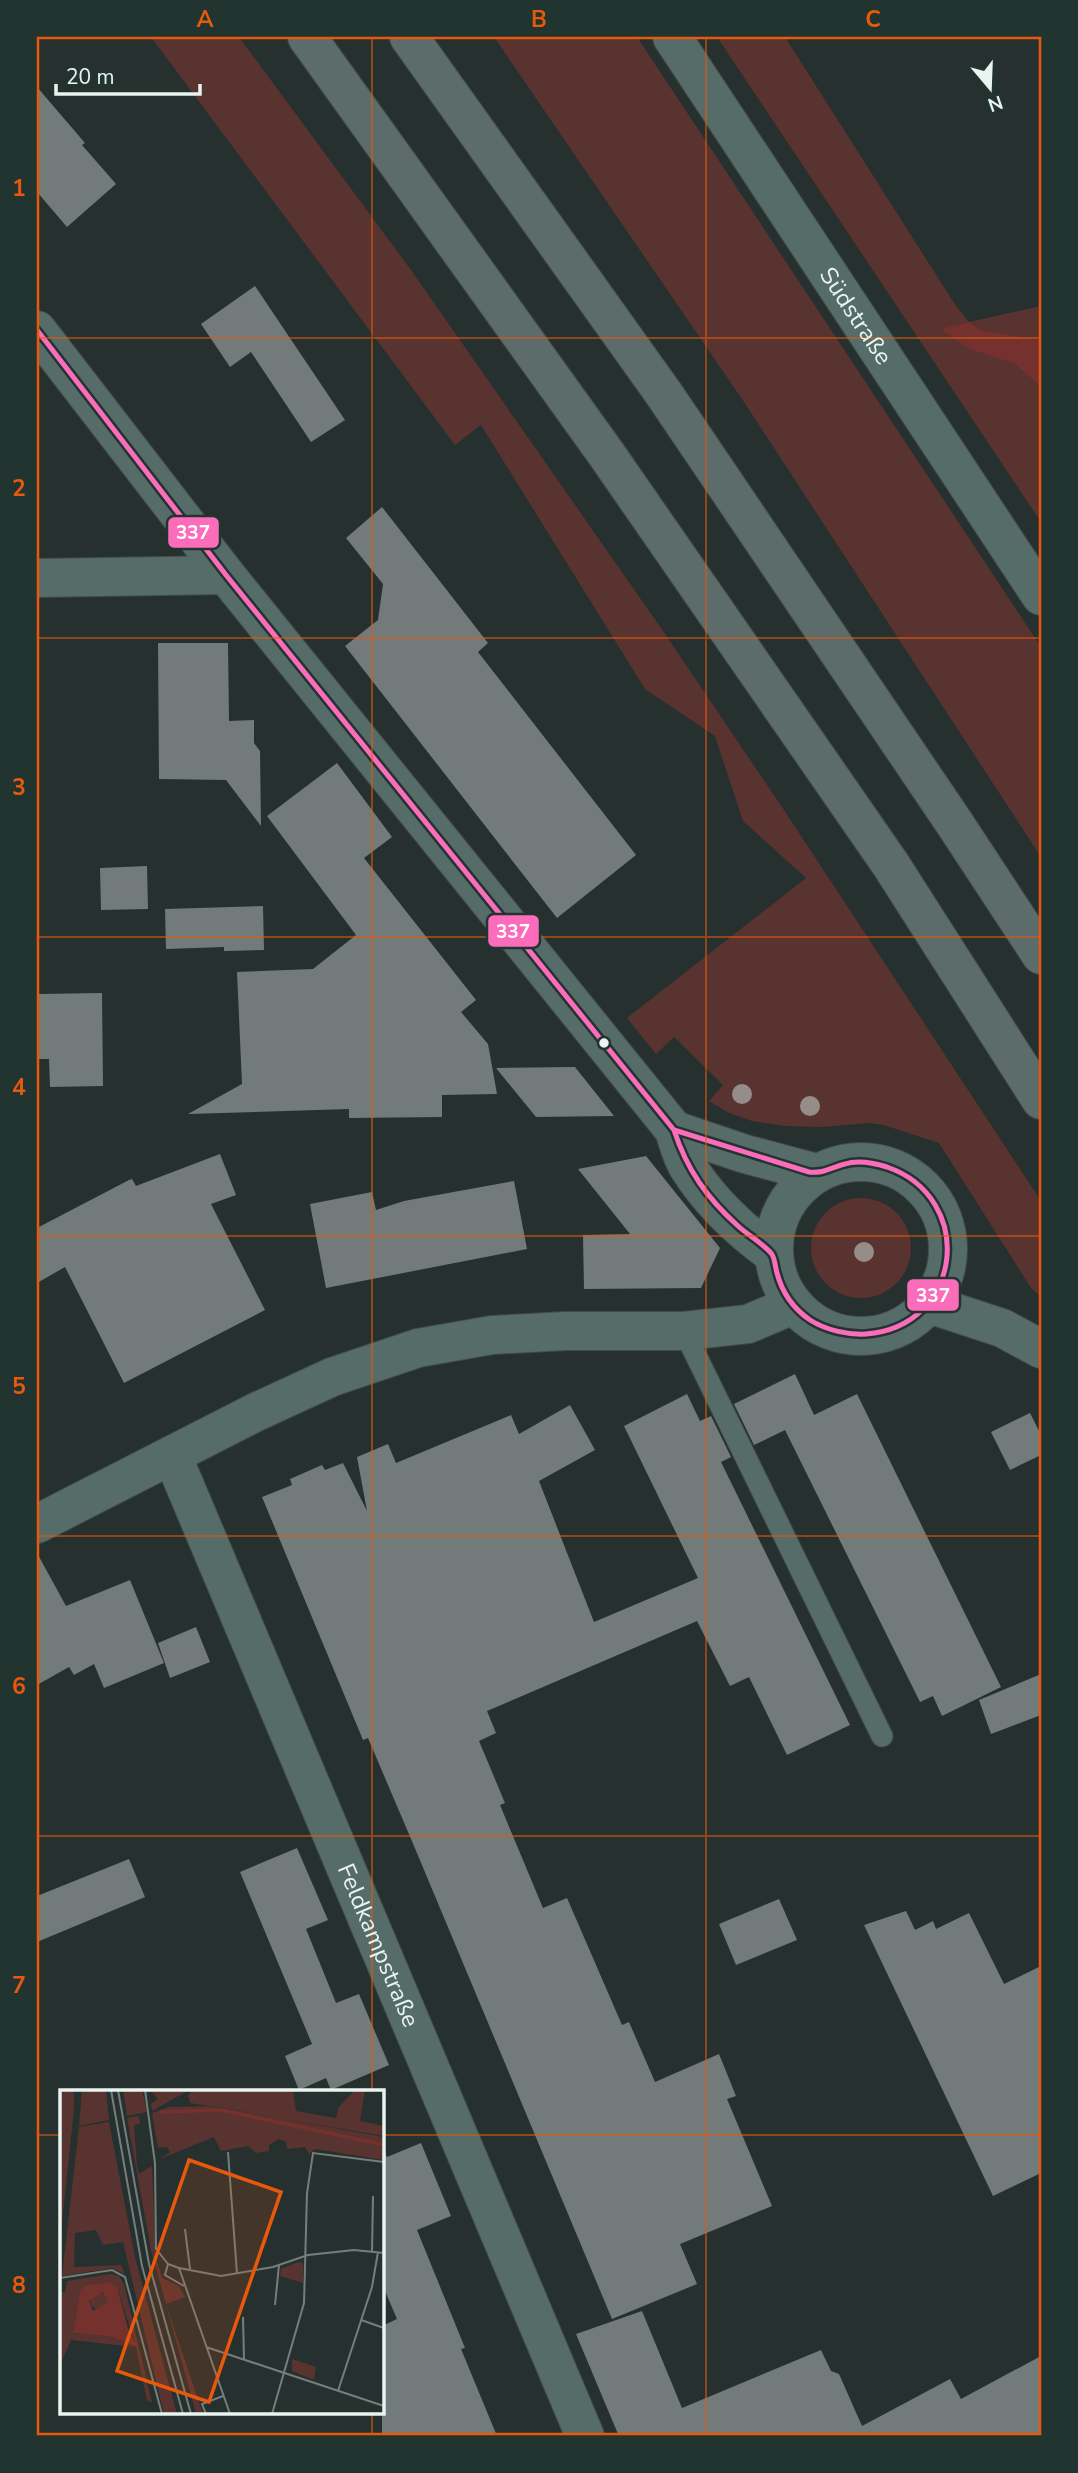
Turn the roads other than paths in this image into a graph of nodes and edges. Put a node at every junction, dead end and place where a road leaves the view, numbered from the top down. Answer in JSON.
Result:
{"nodes":[{"id":1,"x":307,"y":37,"type":"edge"},
{"id":2,"x":409,"y":37,"type":"edge"},
{"id":3,"x":671,"y":37,"type":"edge"},
{"id":4,"x":37,"y":330,"type":"edge"},
{"id":5,"x":226,"y":575,"type":"junction"},
{"id":6,"x":37,"y":578,"type":"edge"},
{"id":7,"x":1041,"y":596,"type":"edge"},
{"id":8,"x":1041,"y":955,"type":"edge"},
{"id":9,"x":1041,"y":1100,"type":"edge"},
{"id":10,"x":674,"y":1130,"type":"junction"},
{"id":11,"x":817,"y":1173,"type":"junction"},
{"id":12,"x":773,"y":1254,"type":"junction"},
{"id":13,"x":929,"y":1304,"type":"junction"},
{"id":14,"x":793,"y":1305,"type":"junction"},
{"id":15,"x":684,"y":1331,"type":"junction"},
{"id":16,"x":1041,"y":1349,"type":"edge"},
{"id":17,"x":172,"y":1455,"type":"junction"},
{"id":18,"x":37,"y":1524,"type":"edge"},
{"id":19,"x":882,"y":1736,"type":"dead end"},
{"id":20,"x":585,"y":2436,"type":"edge"}],
"edges":[{"from":1,"to":9,"type":"highway"},
{"from":2,"to":8,"type":"highway"},
{"from":3,"to":7,"type":"street","name":"Südstraße"},
{"from":4,"to":5,"type":"street"},
{"from":5,"to":6,"type":"street"},
{"from":5,"to":10,"type":"street"},
{"from":10,"to":11,"type":"street"},
{"from":10,"to":12,"type":"street"},
{"from":11,"to":12,"type":"street"},
{"from":11,"to":13,"type":"street"},
{"from":12,"to":14,"type":"street"},
{"from":13,"to":14,"type":"street"},
{"from":13,"to":16,"type":"street"},
{"from":14,"to":15,"type":"street"},
{"from":15,"to":17,"type":"street"},
{"from":15,"to":19,"type":"lane"},
{"from":17,"to":18,"type":"street"},
{"from":17,"to":20,"type":"street","name":"Feldkampstraße"}]}
